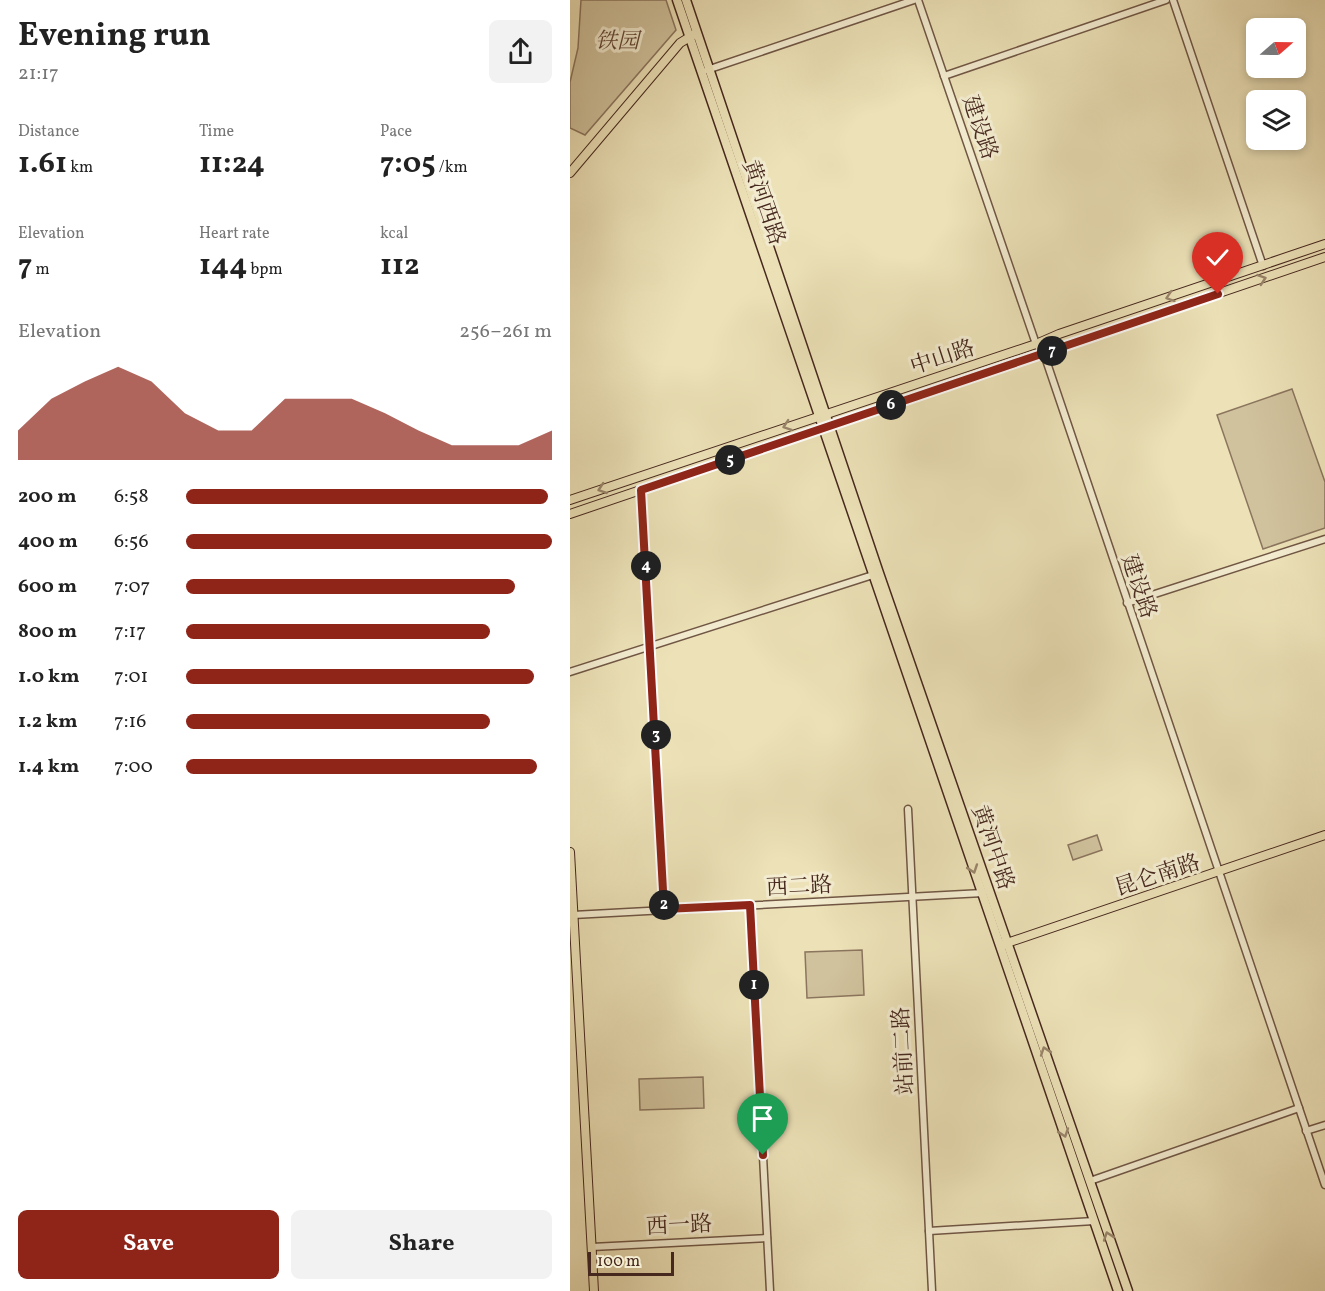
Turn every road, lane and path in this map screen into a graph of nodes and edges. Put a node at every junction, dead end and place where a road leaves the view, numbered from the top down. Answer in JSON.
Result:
{"nodes":[{"id":1,"x":677,"y":0,"type":"edge"},
{"id":2,"x":686,"y":0,"type":"edge"},
{"id":3,"x":916,"y":0,"type":"edge"},
{"id":4,"x":1166,"y":0,"type":"edge"},
{"id":5,"x":1173,"y":0,"type":"edge"},
{"id":6,"x":693,"y":35,"type":"junction"},
{"id":7,"x":706,"y":70,"type":"junction"},
{"id":8,"x":944,"y":76,"type":"junction"},
{"id":9,"x":570,"y":173,"type":"edge"},
{"id":10,"x":1325,"y":244,"type":"edge"},
{"id":11,"x":1325,"y":257,"type":"edge"},
{"id":12,"x":1263,"y":266,"type":"junction"},
{"id":13,"x":1036,"y":344,"type":"junction"},
{"id":14,"x":1044,"y":354,"type":"junction"},
{"id":15,"x":822,"y":415,"type":"junction"},
{"id":16,"x":826,"y":428,"type":"junction"},
{"id":17,"x":641,"y":490,"type":"junction"},
{"id":18,"x":570,"y":500,"type":"edge"},
{"id":19,"x":570,"y":514,"type":"edge"},
{"id":20,"x":1325,"y":538,"type":"edge"},
{"id":21,"x":876,"y":574,"type":"junction"},
{"id":22,"x":1127,"y":603,"type":"junction"},
{"id":23,"x":651,"y":647,"type":"junction"},
{"id":24,"x":570,"y":672,"type":"edge"},
{"id":25,"x":908,"y":809,"type":"dead end"},
{"id":26,"x":1325,"y":835,"type":"edge"},
{"id":27,"x":570,"y":852,"type":"edge"},
{"id":28,"x":1221,"y":871,"type":"junction"},
{"id":29,"x":985,"y":892,"type":"junction"},
{"id":30,"x":912,"y":898,"type":"junction"},
{"id":31,"x":750,"y":905,"type":"junction"},
{"id":32,"x":664,"y":909,"type":"junction"},
{"id":33,"x":573,"y":915,"type":"junction"},
{"id":34,"x":1004,"y":944,"type":"junction"},
{"id":35,"x":1299,"y":1108,"type":"junction"},
{"id":36,"x":1325,"y":1125,"type":"edge"},
{"id":37,"x":1306,"y":1131,"type":"junction"},
{"id":38,"x":1090,"y":1182,"type":"junction"},
{"id":39,"x":1325,"y":1185,"type":"edge"},
{"id":40,"x":1094,"y":1221,"type":"junction"},
{"id":41,"x":929,"y":1231,"type":"junction"},
{"id":42,"x":767,"y":1238,"type":"junction"},
{"id":43,"x":592,"y":1247,"type":"junction"},
{"id":44,"x":594,"y":1291,"type":"edge"},
{"id":45,"x":770,"y":1291,"type":"edge"},
{"id":46,"x":932,"y":1291,"type":"edge"},
{"id":47,"x":1118,"y":1291,"type":"edge"},
{"id":48,"x":1128,"y":1291,"type":"edge"}],
"edges":[{"from":1,"to":6,"type":"highway","name":"黄河西路"},
{"from":2,"to":6,"type":"highway","name":"黄河西路"},
{"from":3,"to":7,"type":"street"},
{"from":3,"to":8,"type":"street","name":"建设路"},
{"from":4,"to":8,"type":"street"},
{"from":5,"to":12,"type":"street"},
{"from":6,"to":7,"type":"highway","name":"黄河西路"},
{"from":6,"to":9,"type":"main road"},
{"from":7,"to":15,"type":"highway","name":"黄河西路"},
{"from":8,"to":13,"type":"street","name":"建设路"},
{"from":10,"to":12,"type":"main road","name":"中山路"},
{"from":14,"to":11,"type":"main road","name":"中山路","one_way":true},
{"from":12,"to":13,"type":"main road","name":"中山路","one_way":true},
{"from":13,"to":14,"type":"street","name":"建设路"},
{"from":13,"to":15,"type":"main road","name":"中山路"},
{"from":14,"to":16,"type":"main road","name":"中山路"},
{"from":14,"to":22,"type":"street","name":"建设路"},
{"from":15,"to":16,"type":"highway","name":"黄河中路"},
{"from":15,"to":18,"type":"main road","name":"中山路","one_way":true},
{"from":16,"to":17,"type":"main road","name":"中山路"},
{"from":16,"to":21,"type":"highway","name":"黄河中路"},
{"from":17,"to":19,"type":"main road","name":"中山路"},
{"from":17,"to":23,"type":"street"},
{"from":20,"to":22,"type":"street"},
{"from":21,"to":23,"type":"street"},
{"from":21,"to":29,"type":"highway","name":"黄河中路"},
{"from":22,"to":28,"type":"street","name":"建设路"},
{"from":23,"to":24,"type":"street"},
{"from":23,"to":32,"type":"street"},
{"from":25,"to":30,"type":"street","name":"站前二路"},
{"from":26,"to":28,"type":"main road","name":"昆仑南路"},
{"from":27,"to":33,"type":"main road"},
{"from":28,"to":34,"type":"main road","name":"昆仑南路"},
{"from":28,"to":35,"type":"street","name":"建设路"},
{"from":29,"to":30,"type":"street","name":"西二路"},
{"from":29,"to":34,"type":"highway","name":"黄河中路"},
{"from":30,"to":31,"type":"street","name":"西二路"},
{"from":30,"to":41,"type":"street","name":"站前二路"},
{"from":31,"to":32,"type":"street","name":"西二路"},
{"from":31,"to":42,"type":"street"},
{"from":32,"to":33,"type":"street","name":"西二路"},
{"from":33,"to":43,"type":"main road"},
{"from":38,"to":34,"type":"highway","name":"黄河中路","one_way":true},
{"from":34,"to":40,"type":"highway","name":"黄河中路","one_way":true},
{"from":35,"to":37,"type":"street","name":"建设路"},
{"from":35,"to":38,"type":"street"},
{"from":36,"to":37,"type":"street"},
{"from":37,"to":39,"type":"street","name":"建设路"},
{"from":48,"to":38,"type":"highway","name":"黄河中路","one_way":true},
{"from":40,"to":41,"type":"street"},
{"from":40,"to":47,"type":"highway","name":"黄河中路"},
{"from":41,"to":46,"type":"street","name":"站前二路"},
{"from":42,"to":43,"type":"street","name":"西一路"},
{"from":42,"to":45,"type":"street"},
{"from":43,"to":44,"type":"main road"}]}
